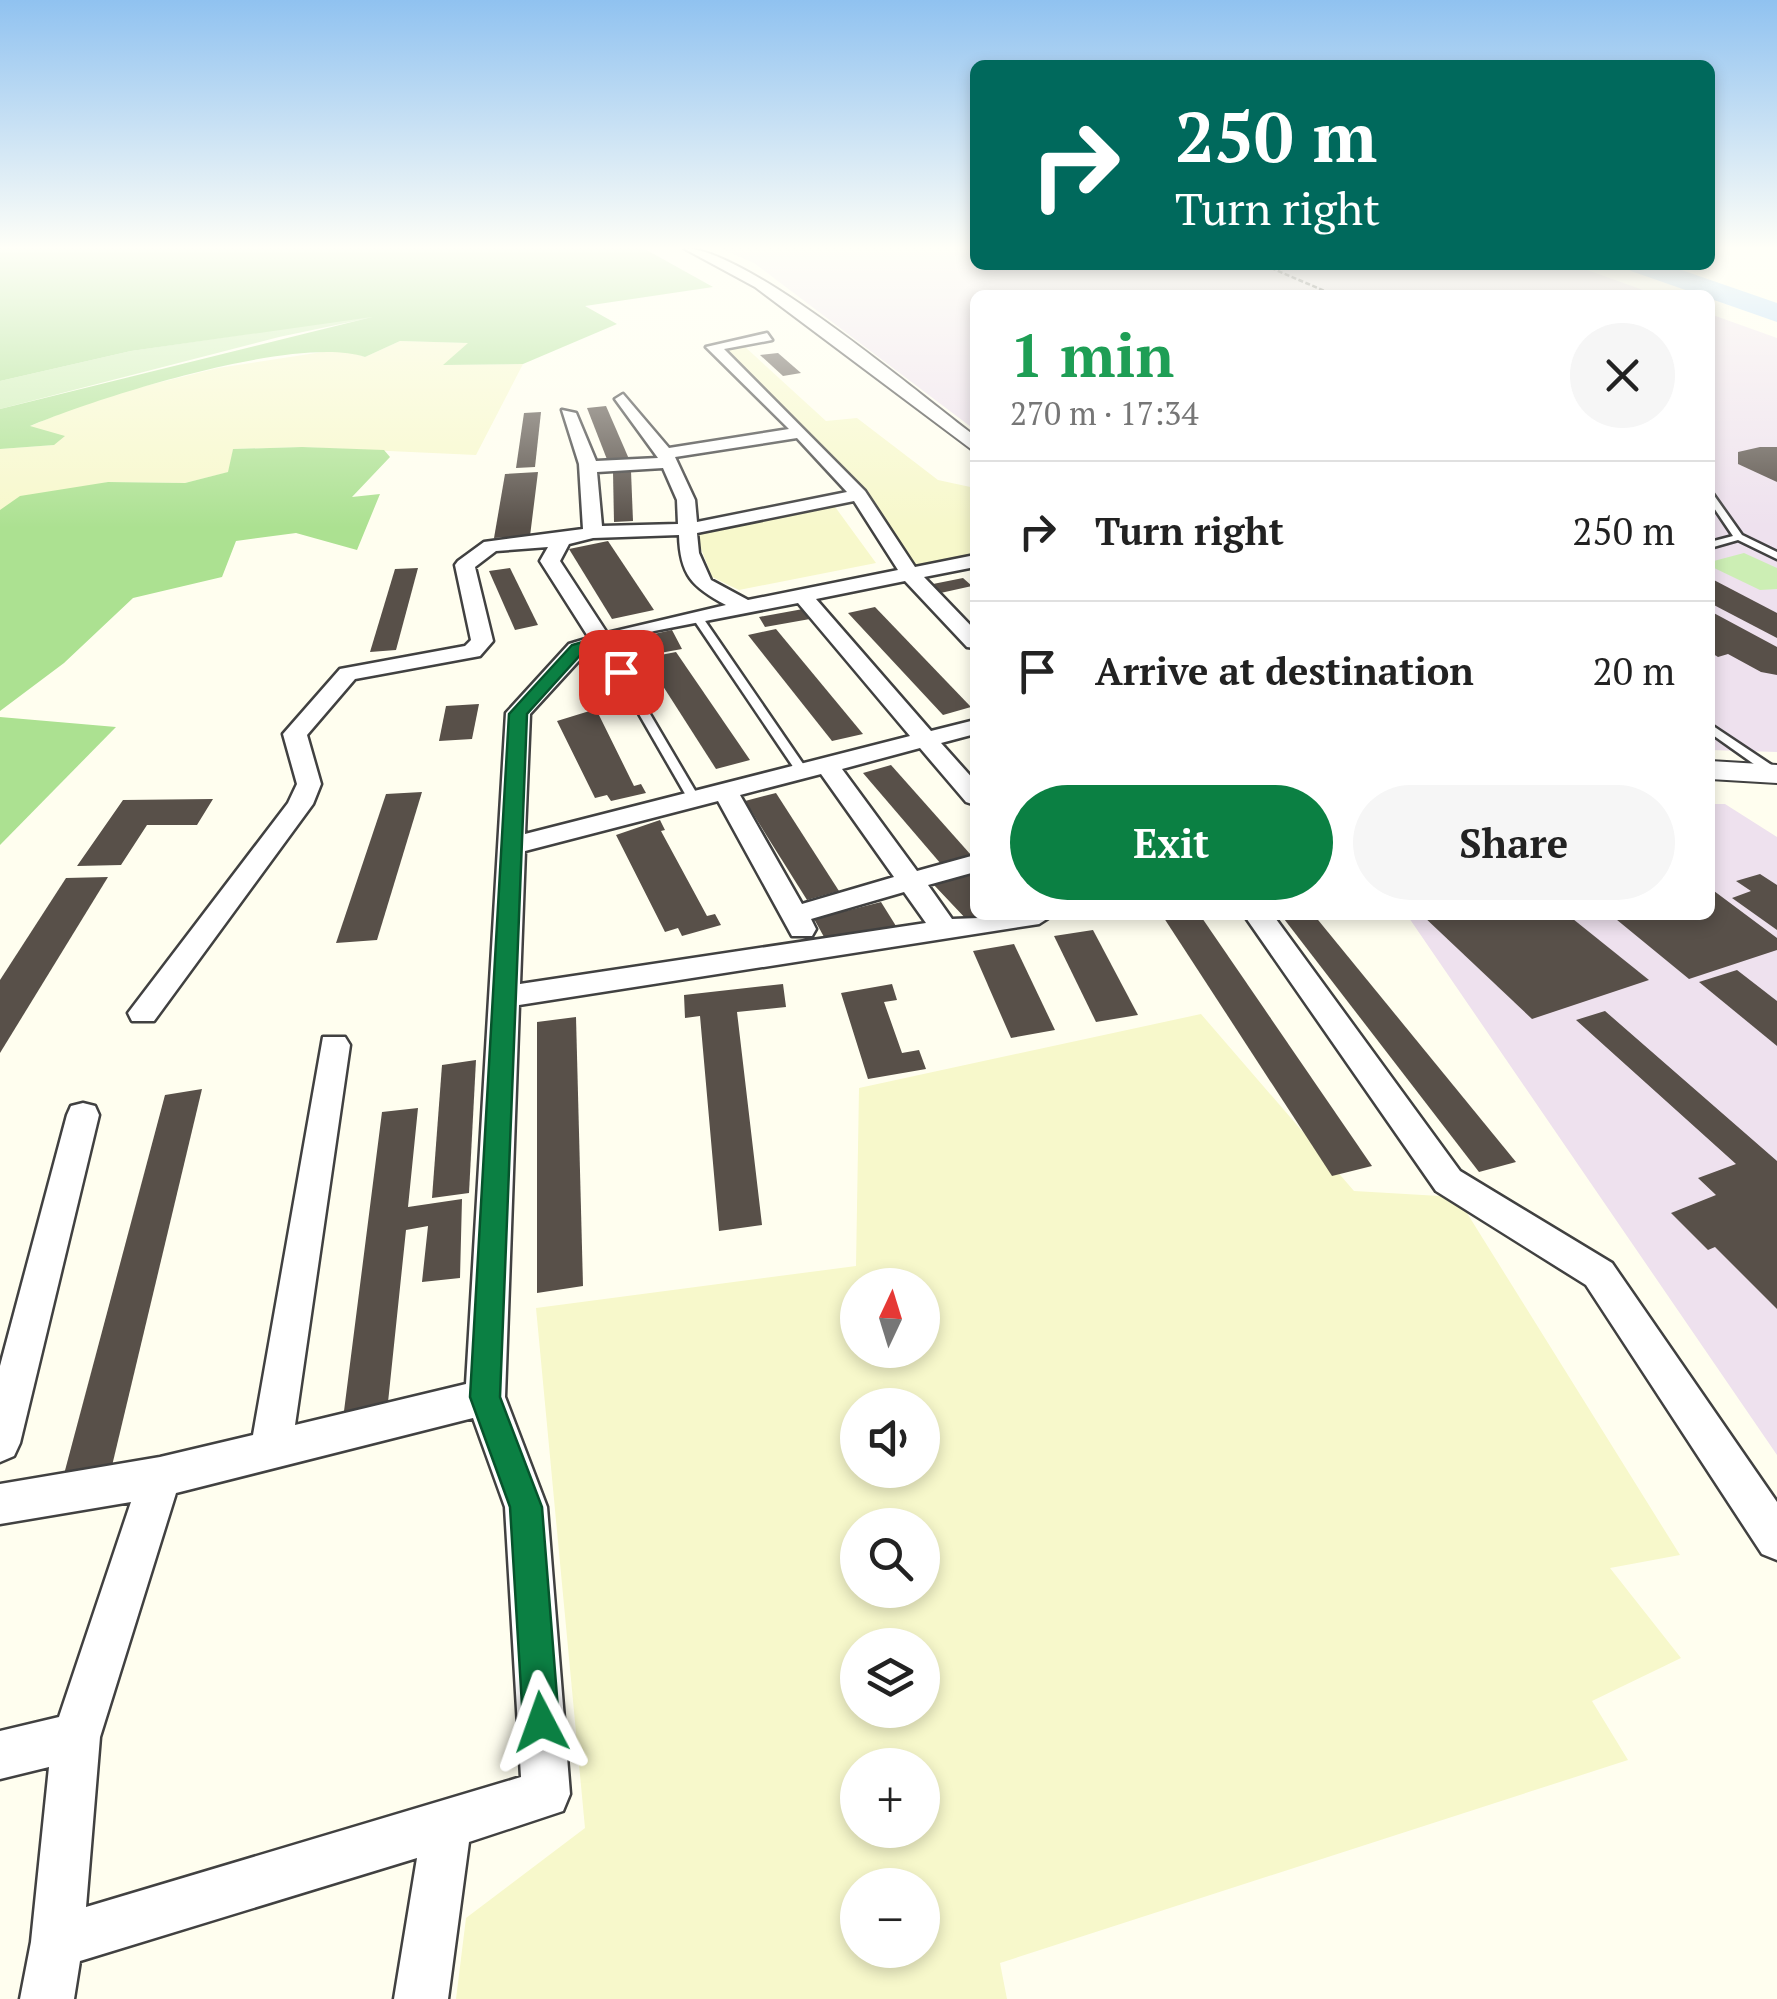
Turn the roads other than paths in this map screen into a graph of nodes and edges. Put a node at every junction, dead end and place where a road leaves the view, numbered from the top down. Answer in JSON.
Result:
{"nodes":[{"id":1,"x":744,"y":341,"type":"edge"},
{"id":2,"x":837,"y":341,"type":"edge"},
{"id":3,"x":622,"y":399,"type":"dead end"},
{"id":4,"x":568,"y":413,"type":"dead end"},
{"id":5,"x":802,"y":432,"type":"junction"},
{"id":6,"x":970,"y":442,"type":"edge"},
{"id":7,"x":668,"y":458,"type":"junction"},
{"id":8,"x":588,"y":467,"type":"junction"},
{"id":9,"x":860,"y":495,"type":"junction"},
{"id":10,"x":1715,"y":503,"type":"edge"},
{"id":11,"x":688,"y":529,"type":"junction"},
{"id":12,"x":592,"y":532,"type":"junction"},
{"id":13,"x":1739,"y":537,"type":"junction"},
{"id":14,"x":562,"y":540,"type":"junction"},
{"id":15,"x":1715,"y":544,"type":"edge"},
{"id":16,"x":1777,"y":556,"type":"edge"},
{"id":17,"x":970,"y":562,"type":"edge"},
{"id":18,"x":910,"y":574,"type":"junction"},
{"id":19,"x":803,"y":596,"type":"junction"},
{"id":20,"x":746,"y":607,"type":"junction"},
{"id":21,"x":698,"y":617,"type":"junction"},
{"id":22,"x":970,"y":637,"type":"edge"},
{"id":23,"x":602,"y":641,"type":"junction"},
{"id":24,"x":970,"y":728,"type":"edge"},
{"id":25,"x":1715,"y":731,"type":"edge"},
{"id":26,"x":923,"y":740,"type":"junction"},
{"id":27,"x":814,"y":768,"type":"junction"},
{"id":28,"x":1715,"y":770,"type":"edge"},
{"id":29,"x":1774,"y":772,"type":"edge"},
{"id":30,"x":725,"y":791,"type":"junction"},
{"id":31,"x":970,"y":792,"type":"edge"},
{"id":32,"x":694,"y":799,"type":"junction"},
{"id":33,"x":511,"y":846,"type":"junction"},
{"id":34,"x":970,"y":865,"type":"edge"},
{"id":35,"x":912,"y":884,"type":"junction"},
{"id":36,"x":794,"y":914,"type":"junction"},
{"id":37,"x":1005,"y":920,"type":"edge"},
{"id":38,"x":1262,"y":920,"type":"edge"},
{"id":39,"x":945,"y":929,"type":"junction"},
{"id":40,"x":814,"y":950,"type":"junction"},
{"id":41,"x":502,"y":997,"type":"junction"},
{"id":42,"x":143,"y":1013,"type":"dead end"},
{"id":43,"x":334,"y":1045,"type":"dead end"},
{"id":44,"x":82,"y":1115,"type":"dead end"},
{"id":45,"x":485,"y":1397,"type":"junction"},
{"id":46,"x":0,"y":1444,"type":"edge"},
{"id":47,"x":270,"y":1450,"type":"junction"},
{"id":48,"x":160,"y":1477,"type":"junction"},
{"id":49,"x":0,"y":1504,"type":"edge"},
{"id":50,"x":1777,"y":1540,"type":"edge"},
{"id":51,"x":76,"y":1738,"type":"junction"},
{"id":52,"x":0,"y":1755,"type":"edge"},
{"id":53,"x":447,"y":1824,"type":"junction"},
{"id":54,"x":57,"y":1942,"type":"junction"},
{"id":55,"x":47,"y":1999,"type":"edge"},
{"id":56,"x":420,"y":1999,"type":"edge"}],
"edges":[{"from":1,"to":5,"type":"street"},
{"from":2,"to":6,"type":"street"},
{"from":3,"to":7,"type":"street"},
{"from":4,"to":8,"type":"street"},
{"from":5,"to":7,"type":"street"},
{"from":5,"to":9,"type":"street"},
{"from":7,"to":8,"type":"street"},
{"from":7,"to":11,"type":"street"},
{"from":8,"to":12,"type":"street"},
{"from":9,"to":11,"type":"street"},
{"from":9,"to":18,"type":"street"},
{"from":10,"to":13,"type":"lane"},
{"from":11,"to":12,"type":"street"},
{"from":11,"to":20,"type":"street"},
{"from":12,"to":14,"type":"street"},
{"from":13,"to":15,"type":"lane"},
{"from":13,"to":16,"type":"lane"},
{"from":14,"to":23,"type":"street"},
{"from":14,"to":42,"type":"street"},
{"from":17,"to":18,"type":"street"},
{"from":18,"to":19,"type":"street"},
{"from":18,"to":22,"type":"street"},
{"from":19,"to":20,"type":"street"},
{"from":19,"to":26,"type":"street"},
{"from":20,"to":21,"type":"street"},
{"from":21,"to":23,"type":"street"},
{"from":21,"to":27,"type":"lane"},
{"from":23,"to":32,"type":"lane"},
{"from":23,"to":33,"type":"street"},
{"from":24,"to":26,"type":"street"},
{"from":25,"to":29,"type":"lane"},
{"from":26,"to":27,"type":"street"},
{"from":26,"to":31,"type":"street"},
{"from":27,"to":30,"type":"street"},
{"from":27,"to":35,"type":"street"},
{"from":28,"to":29,"type":"street"},
{"from":30,"to":32,"type":"street"},
{"from":30,"to":36,"type":"street"},
{"from":32,"to":33,"type":"street"},
{"from":33,"to":41,"type":"street"},
{"from":34,"to":35,"type":"street"},
{"from":35,"to":36,"type":"street"},
{"from":35,"to":39,"type":"street"},
{"from":36,"to":40,"type":"street"},
{"from":37,"to":39,"type":"street"},
{"from":38,"to":50,"type":"street"},
{"from":39,"to":40,"type":"street"},
{"from":40,"to":41,"type":"street"},
{"from":41,"to":45,"type":"street"},
{"from":43,"to":47,"type":"street"},
{"from":44,"to":46,"type":"street"},
{"from":45,"to":47,"type":"street"},
{"from":45,"to":53,"type":"street"},
{"from":47,"to":48,"type":"street"},
{"from":48,"to":49,"type":"street"},
{"from":48,"to":51,"type":"street"},
{"from":51,"to":52,"type":"street"},
{"from":51,"to":54,"type":"street"},
{"from":53,"to":54,"type":"street"},
{"from":53,"to":56,"type":"street"},
{"from":54,"to":55,"type":"street"}]}
